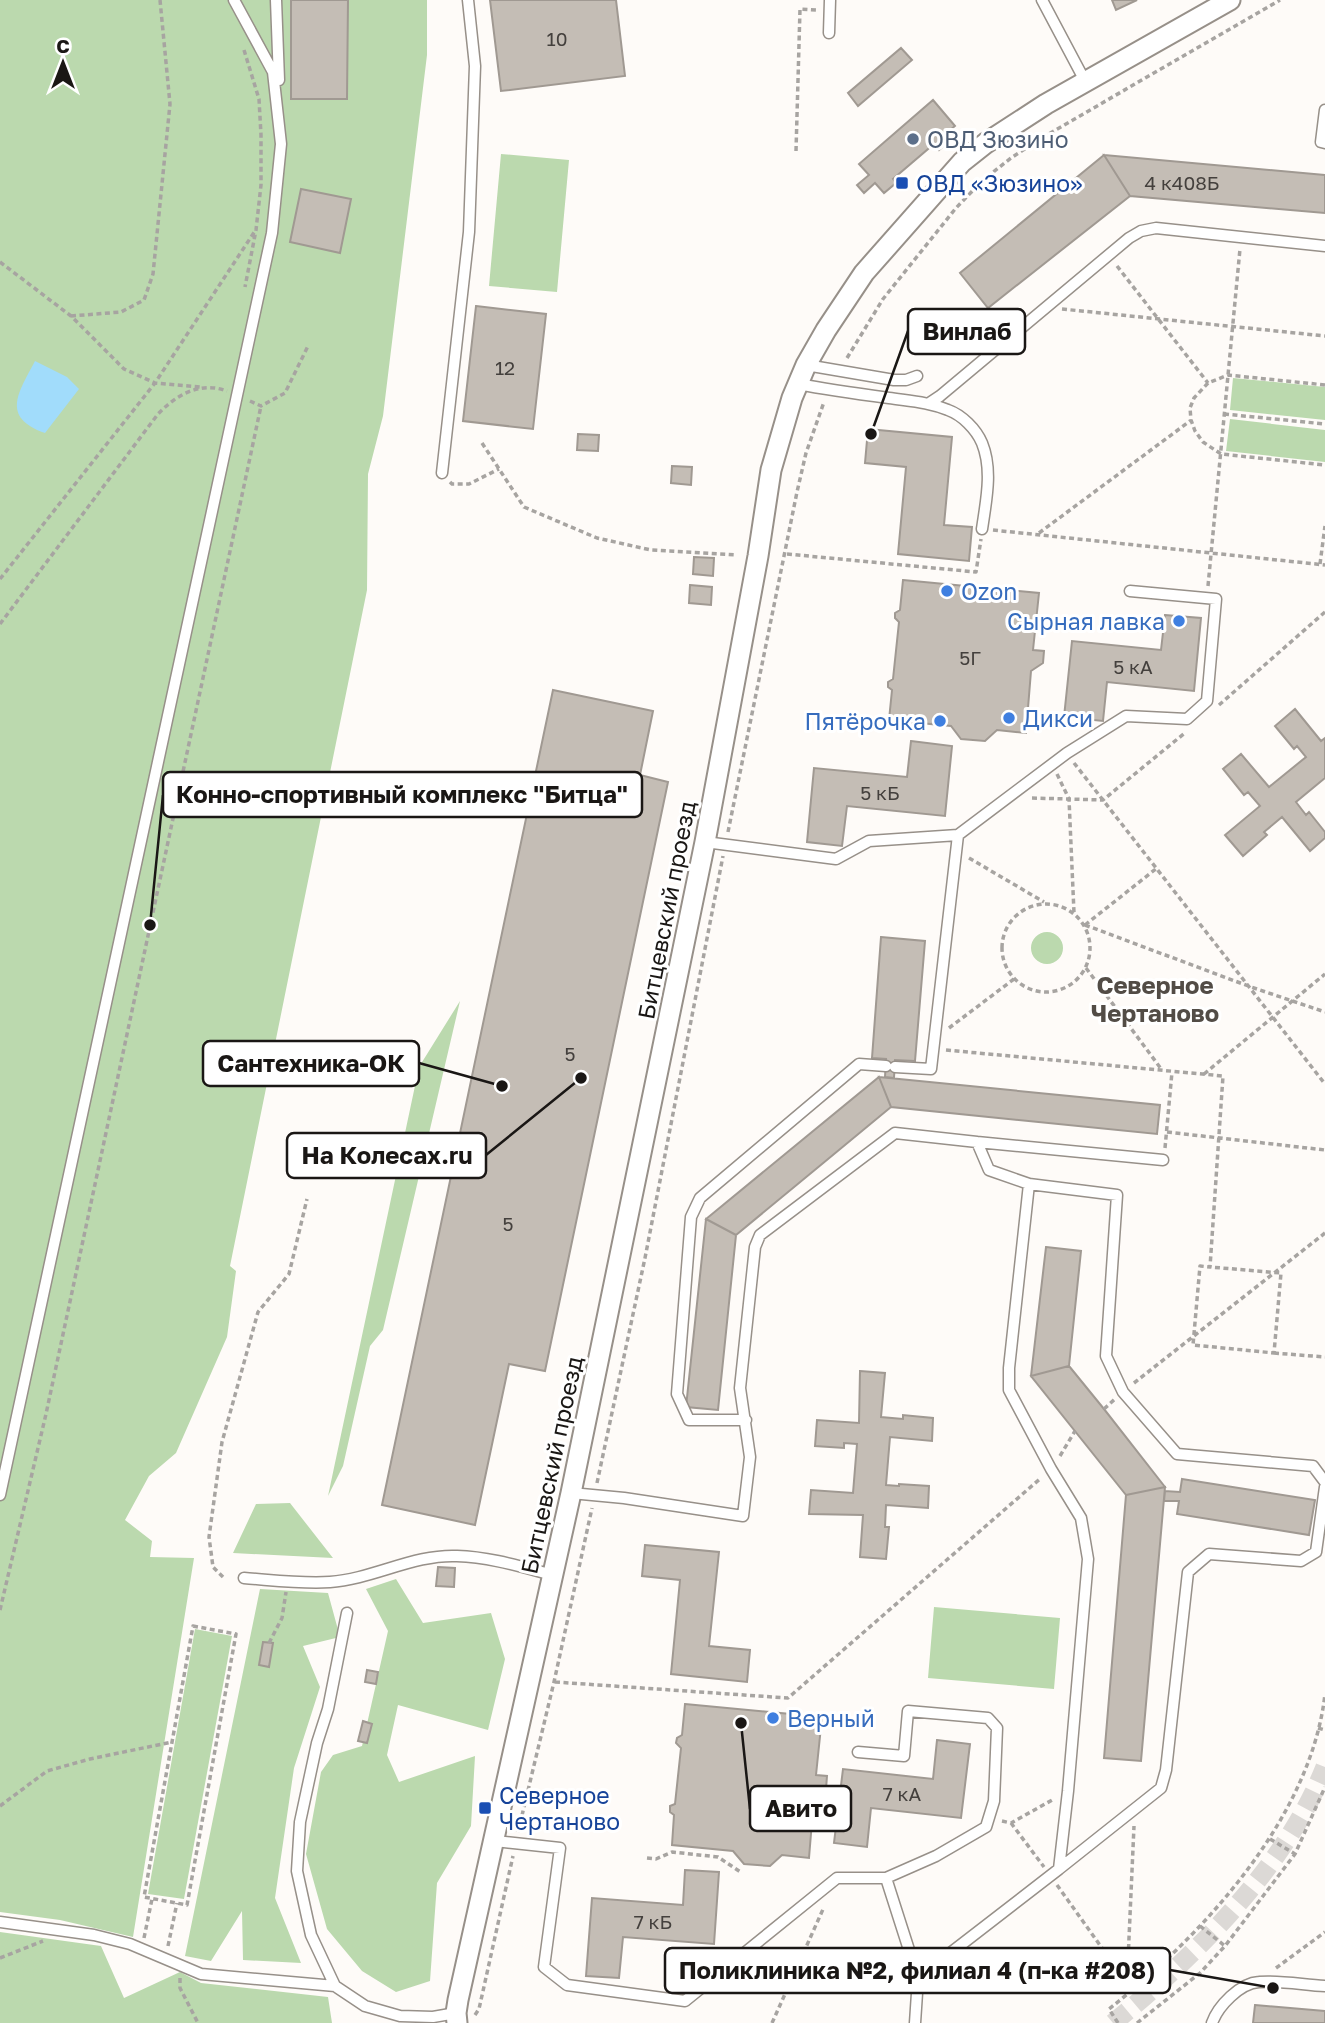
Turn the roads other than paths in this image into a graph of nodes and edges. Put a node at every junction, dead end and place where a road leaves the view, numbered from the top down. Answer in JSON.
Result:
{"nodes":[{"id":1,"x":234,"y":0,"type":"edge"},
{"id":2,"x":276,"y":0,"type":"edge"},
{"id":3,"x":468,"y":0,"type":"edge"},
{"id":4,"x":1042,"y":0,"type":"edge"},
{"id":5,"x":1230,"y":0,"type":"edge"},
{"id":6,"x":830,"y":6,"type":"edge"},
{"id":7,"x":829,"y":33,"type":"dead end"},
{"id":8,"x":1085,"y":81,"type":"junction"},
{"id":9,"x":1325,"y":110,"type":"edge"},
{"id":10,"x":1325,"y":143,"type":"edge"},
{"id":11,"x":281,"y":144,"type":"junction"},
{"id":12,"x":1325,"y":246,"type":"edge"},
{"id":13,"x":806,"y":365,"type":"junction"},
{"id":14,"x":917,"y":376,"type":"dead end"},
{"id":15,"x":798,"y":384,"type":"junction"},
{"id":16,"x":928,"y":404,"type":"junction"},
{"id":17,"x":442,"y":473,"type":"road end"},
{"id":18,"x":982,"y":529,"type":"road end"},
{"id":19,"x":1130,"y":591,"type":"dead end"},
{"id":20,"x":958,"y":835,"type":"junction"},
{"id":21,"x":705,"y":842,"type":"junction"},
{"id":22,"x":977,"y":1142,"type":"junction"},
{"id":23,"x":1163,"y":1160,"type":"dead end"},
{"id":24,"x":1029,"y":1184,"type":"junction"},
{"id":25,"x":746,"y":1420,"type":"junction"},
{"id":26,"x":1325,"y":1484,"type":"edge"},
{"id":27,"x":571,"y":1493,"type":"junction"},
{"id":28,"x":0,"y":1495,"type":"edge"},
{"id":29,"x":553,"y":1575,"type":"junction"},
{"id":30,"x":244,"y":1578,"type":"dead end"},
{"id":31,"x":347,"y":1613,"type":"dead end"},
{"id":32,"x":858,"y":1752,"type":"dead end"},
{"id":33,"x":495,"y":1842,"type":"junction"},
{"id":34,"x":1054,"y":1872,"type":"junction"},
{"id":35,"x":886,"y":1878,"type":"junction"},
{"id":36,"x":0,"y":1922,"type":"edge"},
{"id":37,"x":918,"y":1978,"type":"junction"},
{"id":38,"x":335,"y":1986,"type":"junction"},
{"id":39,"x":1325,"y":1986,"type":"edge"},
{"id":40,"x":461,"y":2020,"type":"edge"},
{"id":41,"x":915,"y":2023,"type":"edge"},
{"id":42,"x":1212,"y":2023,"type":"edge"}],
"edges":[{"from":1,"to":11,"type":"lane"},
{"from":2,"to":11,"type":"lane"},
{"from":3,"to":17,"type":"lane"},
{"from":4,"to":8,"type":"lane"},
{"from":5,"to":8,"type":"street","name":"Битцевский проезд"},
{"from":6,"to":7,"type":"lane"},
{"from":8,"to":13,"type":"street","name":"Битцевский проезд"},
{"from":9,"to":10,"type":"lane"},
{"from":11,"to":28,"type":"lane"},
{"from":12,"to":16,"type":"lane"},
{"from":13,"to":14,"type":"lane"},
{"from":13,"to":15,"type":"street","name":"Битцевский проезд"},
{"from":15,"to":16,"type":"lane"},
{"from":15,"to":21,"type":"street","name":"Битцевский проезд"},
{"from":16,"to":18,"type":"lane"},
{"from":19,"to":20,"type":"lane"},
{"from":20,"to":21,"type":"lane"},
{"from":20,"to":25,"type":"lane"},
{"from":21,"to":27,"type":"street","name":"Битцевский проезд"},
{"from":22,"to":23,"type":"lane"},
{"from":22,"to":24,"type":"lane"},
{"from":22,"to":25,"type":"lane"},
{"from":24,"to":26,"type":"lane"},
{"from":24,"to":34,"type":"lane"},
{"from":25,"to":27,"type":"lane"},
{"from":26,"to":34,"type":"lane"},
{"from":27,"to":29,"type":"street","name":"Битцевский проезд"},
{"from":29,"to":30,"type":"lane"},
{"from":29,"to":33,"type":"street","name":"Битцевский проезд"},
{"from":31,"to":38,"type":"lane"},
{"from":32,"to":35,"type":"lane"},
{"from":33,"to":35,"type":"lane"},
{"from":33,"to":40,"type":"street","name":"Битцевский проезд"},
{"from":34,"to":37,"type":"lane"},
{"from":35,"to":37,"type":"lane"},
{"from":36,"to":38,"type":"lane"},
{"from":37,"to":41,"type":"lane"},
{"from":38,"to":40,"type":"lane"},
{"from":39,"to":42,"type":"lane"}]}
